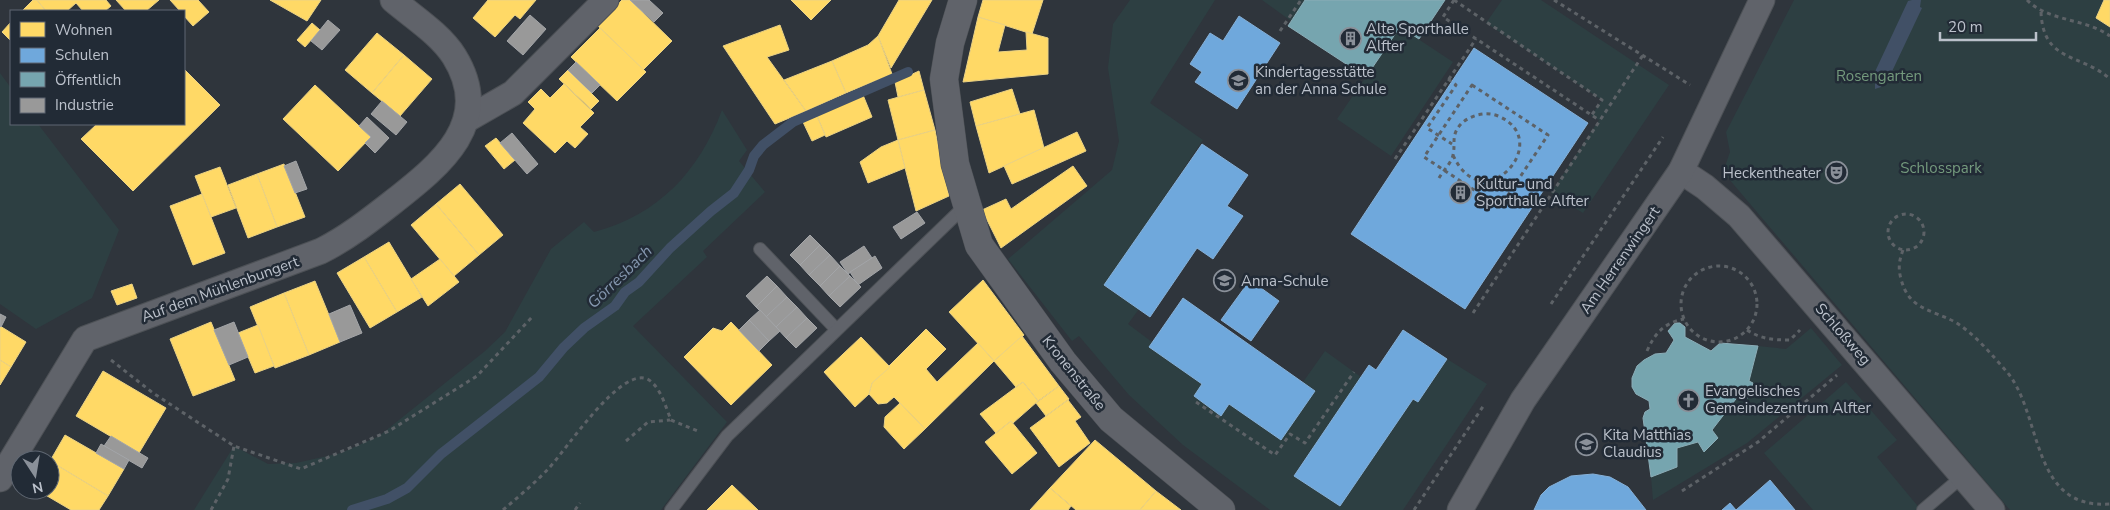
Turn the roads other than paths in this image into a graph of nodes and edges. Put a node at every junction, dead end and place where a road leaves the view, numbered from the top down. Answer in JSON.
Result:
{"nodes":[{"id":1,"x":393,"y":0,"type":"edge"},
{"id":2,"x":606,"y":0,"type":"edge"},
{"id":3,"x":963,"y":0,"type":"edge"},
{"id":4,"x":1762,"y":0,"type":"edge"},
{"id":5,"x":466,"y":120,"type":"junction"},
{"id":6,"x":1681,"y":171,"type":"junction"},
{"id":7,"x":966,"y":205,"type":"junction"},
{"id":8,"x":760,"y":249,"type":"dead end"},
{"id":9,"x":836,"y":329,"type":"junction"},
{"id":10,"x":1963,"y":476,"type":"junction"},
{"id":11,"x":0,"y":479,"type":"edge"},
{"id":12,"x":671,"y":510,"type":"edge"},
{"id":13,"x":1221,"y":510,"type":"edge"},
{"id":14,"x":1460,"y":510,"type":"edge"},
{"id":15,"x":1923,"y":510,"type":"edge"},
{"id":16,"x":1992,"y":510,"type":"edge"}],
"edges":[{"from":1,"to":5,"type":"street","name":"Auf dem Mühlenbungert"},
{"from":2,"to":5,"type":"street"},
{"from":3,"to":7,"type":"street","name":"Kronenstraße"},
{"from":4,"to":6,"type":"street","name":"Am Herrenwingert"},
{"from":5,"to":11,"type":"street","name":"Auf dem Mühlenbungert"},
{"from":6,"to":10,"type":"street","name":"Schloßweg"},
{"from":6,"to":14,"type":"street","name":"Am Herrenwingert"},
{"from":7,"to":9,"type":"lane"},
{"from":7,"to":13,"type":"street","name":"Kronenstraße"},
{"from":8,"to":9,"type":"lane"},
{"from":9,"to":12,"type":"lane"},
{"from":10,"to":15,"type":"lane"},
{"from":10,"to":16,"type":"street","name":"Schloßweg"}]}
